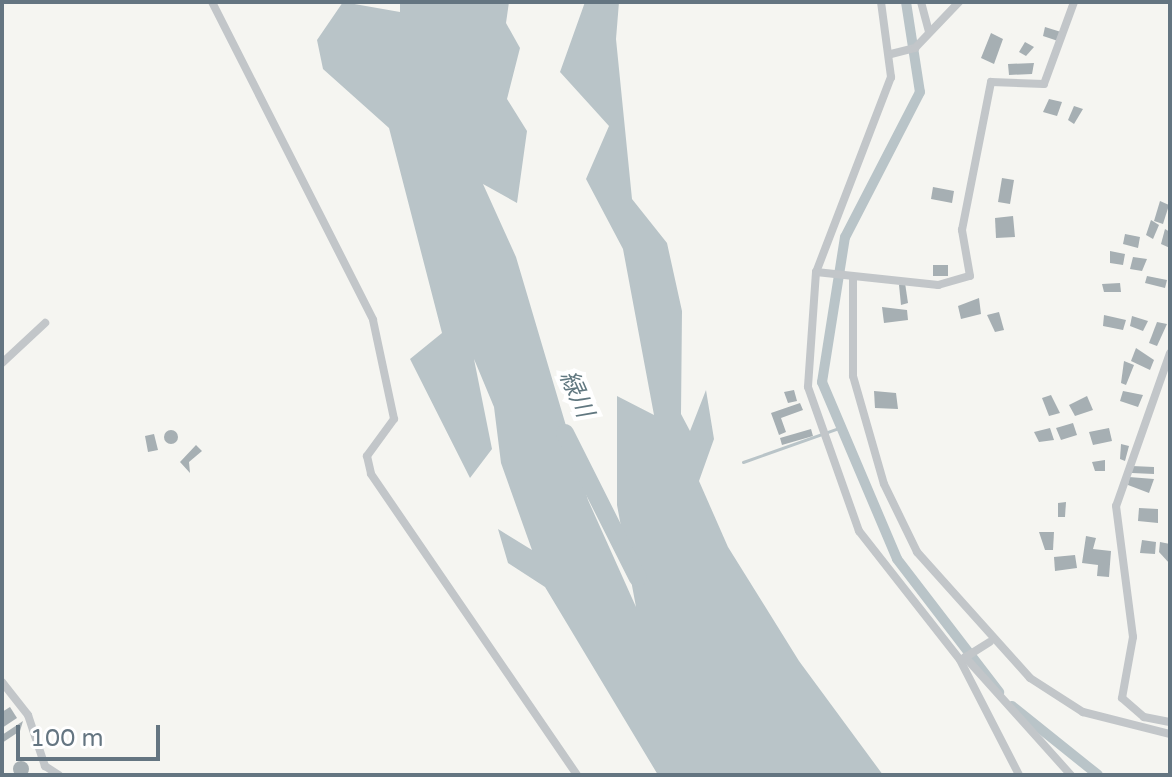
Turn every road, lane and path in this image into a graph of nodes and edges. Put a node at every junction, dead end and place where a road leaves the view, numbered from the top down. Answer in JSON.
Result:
{"nodes":[{"id":1,"x":212,"y":2,"type":"edge"},
{"id":2,"x":881,"y":2,"type":"edge"},
{"id":3,"x":921,"y":2,"type":"edge"},
{"id":4,"x":959,"y":2,"type":"edge"},
{"id":5,"x":1074,"y":2,"type":"edge"},
{"id":6,"x":929,"y":31,"type":"junction"},
{"id":7,"x":891,"y":54,"type":"junction"},
{"id":8,"x":816,"y":272,"type":"junction"},
{"id":9,"x":853,"y":279,"type":"junction"},
{"id":10,"x":45,"y":323,"type":"dead end"},
{"id":11,"x":1170,"y":353,"type":"edge"},
{"id":12,"x":2,"y":363,"type":"edge"},
{"id":13,"x":990,"y":642,"type":"junction"},
{"id":14,"x":962,"y":659,"type":"junction"},
{"id":15,"x":2,"y":682,"type":"edge"},
{"id":16,"x":1170,"y":722,"type":"edge"},
{"id":17,"x":1170,"y":734,"type":"edge"},
{"id":18,"x":59,"y":775,"type":"edge"},
{"id":19,"x":577,"y":775,"type":"edge"},
{"id":20,"x":1019,"y":775,"type":"edge"},
{"id":21,"x":1071,"y":775,"type":"edge"}],
"edges":[{"from":1,"to":19,"type":"street"},
{"from":2,"to":7,"type":"street"},
{"from":3,"to":6,"type":"street"},
{"from":4,"to":6,"type":"street"},
{"from":5,"to":9,"type":"street"},
{"from":6,"to":7,"type":"street"},
{"from":7,"to":8,"type":"street"},
{"from":8,"to":9,"type":"street"},
{"from":8,"to":14,"type":"street"},
{"from":9,"to":13,"type":"street"},
{"from":10,"to":12,"type":"street"},
{"from":11,"to":16,"type":"street"},
{"from":13,"to":14,"type":"street"},
{"from":13,"to":17,"type":"street"},
{"from":14,"to":20,"type":"street"},
{"from":14,"to":21,"type":"street"},
{"from":15,"to":18,"type":"street"}]}
